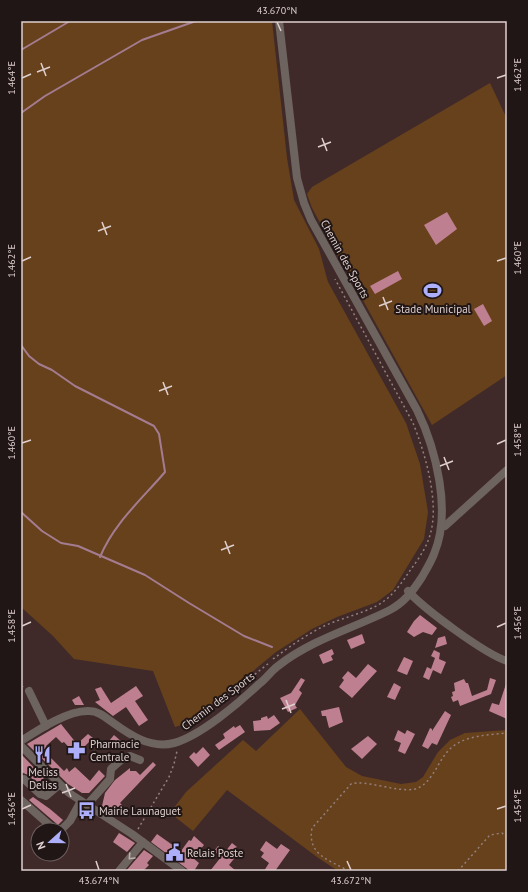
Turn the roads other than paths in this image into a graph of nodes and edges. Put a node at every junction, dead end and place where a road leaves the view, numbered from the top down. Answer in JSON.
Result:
{"nodes":[{"id":1,"x":279,"y":21,"type":"edge"},
{"id":2,"x":507,"y":470,"type":"edge"},
{"id":3,"x":445,"y":526,"type":"dead end"},
{"id":4,"x":410,"y":593,"type":"junction"},
{"id":5,"x":507,"y":661,"type":"edge"},
{"id":6,"x":25,"y":691,"type":"edge"},
{"id":7,"x":46,"y":726,"type":"junction"},
{"id":8,"x":21,"y":741,"type":"edge"},
{"id":9,"x":21,"y":746,"type":"edge"},
{"id":10,"x":140,"y":760,"type":"dead end"},
{"id":11,"x":21,"y":780,"type":"edge"},
{"id":12,"x":60,"y":784,"type":"junction"},
{"id":13,"x":21,"y":800,"type":"edge"},
{"id":14,"x":84,"y":803,"type":"junction"},
{"id":15,"x":46,"y":822,"type":"edge"},
{"id":16,"x":69,"y":822,"type":"edge"},
{"id":17,"x":143,"y":842,"type":"junction"},
{"id":18,"x":119,"y":871,"type":"edge"},
{"id":19,"x":182,"y":871,"type":"edge"}],
"edges":[{"from":1,"to":4,"type":"street","name":"Chemin des Sports"},
{"from":2,"to":3,"type":"street"},
{"from":4,"to":5,"type":"street"},
{"from":4,"to":7,"type":"street","name":"Chemin des Sports"},
{"from":6,"to":7,"type":"street"},
{"from":7,"to":8,"type":"street","name":"Chemin des Sports"},
{"from":9,"to":12,"type":"street"},
{"from":10,"to":14,"type":"street"},
{"from":11,"to":12,"type":"street"},
{"from":12,"to":14,"type":"street"},
{"from":13,"to":15,"type":"street"},
{"from":14,"to":16,"type":"street"},
{"from":14,"to":17,"type":"street"},
{"from":17,"to":18,"type":"street","one_way":true},
{"from":17,"to":19,"type":"street"}]}
